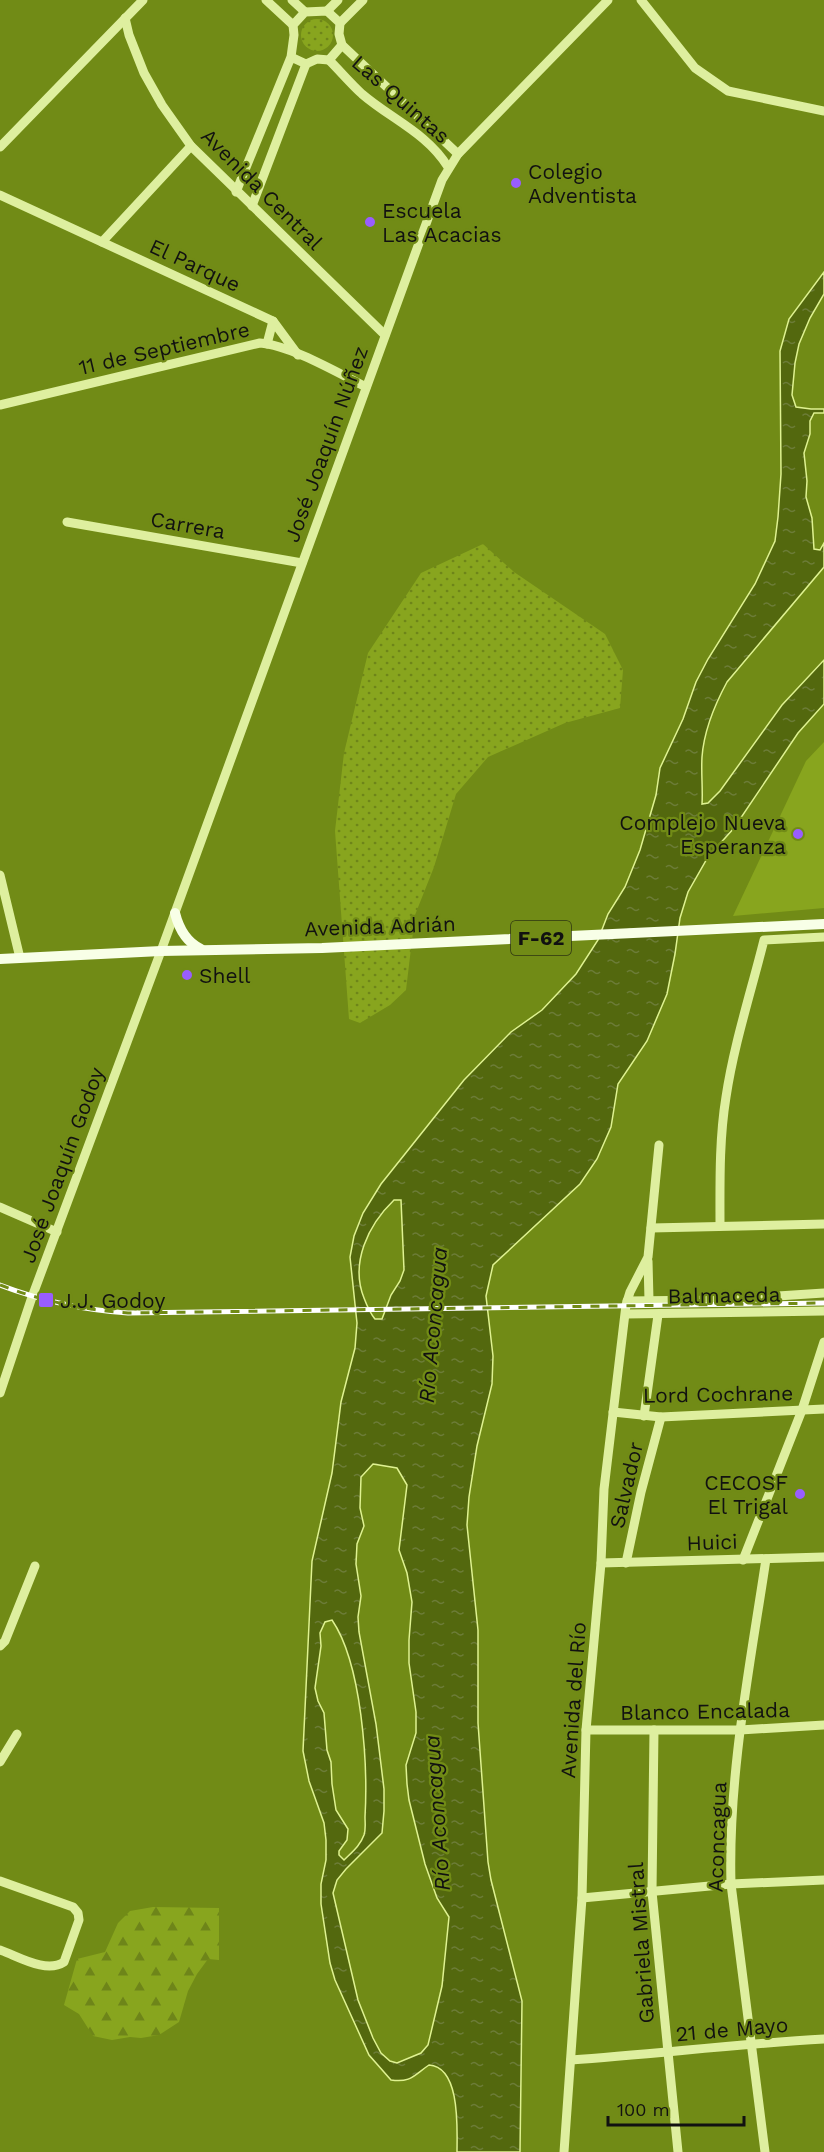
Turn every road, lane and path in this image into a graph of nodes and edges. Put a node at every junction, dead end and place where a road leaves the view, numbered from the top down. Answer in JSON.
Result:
{"nodes":[{"id":1,"x":143,"y":0,"type":"edge"},
{"id":2,"x":266,"y":0,"type":"edge"},
{"id":3,"x":292,"y":0,"type":"edge"},
{"id":4,"x":338,"y":0,"type":"edge"},
{"id":5,"x":363,"y":0,"type":"edge"},
{"id":6,"x":608,"y":0,"type":"edge"},
{"id":7,"x":641,"y":0,"type":"edge"},
{"id":8,"x":327,"y":11,"type":"junction"},
{"id":9,"x":305,"y":12,"type":"junction"},
{"id":10,"x":126,"y":18,"type":"junction"},
{"id":11,"x":340,"y":23,"type":"junction"},
{"id":12,"x":293,"y":25,"type":"junction"},
{"id":13,"x":342,"y":45,"type":"junction"},
{"id":14,"x":291,"y":57,"type":"junction"},
{"id":15,"x":329,"y":60,"type":"junction"},
{"id":16,"x":306,"y":64,"type":"junction"},
{"id":17,"x":824,"y":111,"type":"edge"},
{"id":18,"x":191,"y":146,"type":"junction"},
{"id":19,"x":0,"y":147,"type":"edge"},
{"id":20,"x":458,"y":154,"type":"junction"},
{"id":21,"x":448,"y":167,"type":"junction"},
{"id":22,"x":236,"y":192,"type":"junction"},
{"id":23,"x":0,"y":195,"type":"edge"},
{"id":24,"x":252,"y":206,"type":"junction"},
{"id":25,"x":102,"y":242,"type":"junction"},
{"id":26,"x":273,"y":321,"type":"junction"},
{"id":27,"x":385,"y":335,"type":"junction"},
{"id":28,"x":267,"y":344,"type":"junction"},
{"id":29,"x":298,"y":355,"type":"junction"},
{"id":30,"x":366,"y":387,"type":"junction"},
{"id":31,"x":0,"y":405,"type":"edge"},
{"id":32,"x":68,"y":522,"type":"dead end"},
{"id":33,"x":302,"y":563,"type":"junction"},
{"id":34,"x":0,"y":875,"type":"edge"},
{"id":35,"x":176,"y":913,"type":"junction"},
{"id":36,"x":824,"y":924,"type":"edge"},
{"id":37,"x":824,"y":937,"type":"edge"},
{"id":38,"x":161,"y":951,"type":"junction"},
{"id":39,"x":205,"y":951,"type":"junction"},
{"id":40,"x":20,"y":958,"type":"junction"},
{"id":41,"x":0,"y":959,"type":"edge"},
{"id":42,"x":659,"y":1145,"type":"dead end"},
{"id":43,"x":0,"y":1207,"type":"edge"},
{"id":44,"x":824,"y":1224,"type":"edge"},
{"id":45,"x":720,"y":1226,"type":"junction"},
{"id":46,"x":651,"y":1228,"type":"junction"},
{"id":47,"x":57,"y":1232,"type":"junction"},
{"id":48,"x":648,"y":1257,"type":"junction"},
{"id":49,"x":824,"y":1293,"type":"edge"},
{"id":50,"x":649,"y":1300,"type":"junction"},
{"id":51,"x":627,"y":1301,"type":"junction"},
{"id":52,"x":824,"y":1311,"type":"edge"},
{"id":53,"x":626,"y":1314,"type":"junction"},
{"id":54,"x":658,"y":1315,"type":"junction"},
{"id":55,"x":824,"y":1342,"type":"edge"},
{"id":56,"x":0,"y":1393,"type":"edge"},
{"id":57,"x":824,"y":1409,"type":"edge"},
{"id":58,"x":802,"y":1410,"type":"junction"},
{"id":59,"x":613,"y":1412,"type":"junction"},
{"id":60,"x":644,"y":1416,"type":"junction"},
{"id":61,"x":661,"y":1417,"type":"junction"},
{"id":62,"x":824,"y":1557,"type":"edge"},
{"id":63,"x":766,"y":1559,"type":"junction"},
{"id":64,"x":743,"y":1560,"type":"junction"},
{"id":65,"x":601,"y":1563,"type":"junction"},
{"id":66,"x":627,"y":1563,"type":"junction"},
{"id":67,"x":35,"y":1566,"type":"dead end"},
{"id":68,"x":0,"y":1646,"type":"edge"},
{"id":69,"x":824,"y":1725,"type":"edge"},
{"id":70,"x":586,"y":1730,"type":"junction"},
{"id":71,"x":654,"y":1730,"type":"junction"},
{"id":72,"x":740,"y":1730,"type":"junction"},
{"id":73,"x":17,"y":1734,"type":"dead end"},
{"id":74,"x":0,"y":1762,"type":"edge"},
{"id":75,"x":824,"y":1880,"type":"edge"},
{"id":76,"x":0,"y":1881,"type":"edge"},
{"id":77,"x":731,"y":1884,"type":"junction"},
{"id":78,"x":652,"y":1892,"type":"junction"},
{"id":79,"x":582,"y":1898,"type":"junction"},
{"id":80,"x":0,"y":1950,"type":"edge"},
{"id":81,"x":824,"y":2039,"type":"edge"},
{"id":82,"x":750,"y":2043,"type":"junction"},
{"id":83,"x":668,"y":2053,"type":"junction"},
{"id":84,"x":571,"y":2060,"type":"junction"},
{"id":85,"x":564,"y":2152,"type":"edge"},
{"id":86,"x":678,"y":2152,"type":"edge"},
{"id":87,"x":765,"y":2152,"type":"edge"}],
"edges":[{"from":1,"to":10,"type":"street"},
{"from":2,"to":12,"type":"street"},
{"from":3,"to":9,"type":"street"},
{"from":4,"to":8,"type":"street"},
{"from":5,"to":11,"type":"street"},
{"from":6,"to":20,"type":"street","name":"José Joaquín Núñez"},
{"from":7,"to":17,"type":"street"},
{"from":8,"to":9,"type":"street"},
{"from":8,"to":11,"type":"street"},
{"from":9,"to":12,"type":"street"},
{"from":10,"to":18,"type":"street","name":"Avenida Central"},
{"from":10,"to":19,"type":"street"},
{"from":11,"to":13,"type":"street"},
{"from":12,"to":14,"type":"street"},
{"from":13,"to":15,"type":"street"},
{"from":13,"to":20,"type":"street","name":"Las Quintas"},
{"from":14,"to":16,"type":"street"},
{"from":14,"to":22,"type":"street"},
{"from":15,"to":16,"type":"street"},
{"from":15,"to":21,"type":"street","name":"Las Quintas"},
{"from":16,"to":24,"type":"street"},
{"from":18,"to":22,"type":"street","name":"Avenida Central"},
{"from":18,"to":25,"type":"street"},
{"from":20,"to":21,"type":"street","name":"José Joaquín Núñez"},
{"from":21,"to":27,"type":"street","name":"José Joaquín Núñez"},
{"from":22,"to":24,"type":"street","name":"Avenida Central"},
{"from":23,"to":25,"type":"street","name":"El Parque"},
{"from":24,"to":27,"type":"street","name":"Avenida Central"},
{"from":25,"to":26,"type":"street","name":"El Parque"},
{"from":26,"to":28,"type":"street"},
{"from":26,"to":29,"type":"street","name":"El Parque"},
{"from":27,"to":30,"type":"street","name":"José Joaquín Núñez"},
{"from":28,"to":29,"type":"street","name":"11 de Septiembre"},
{"from":28,"to":31,"type":"street","name":"11 de Septiembre"},
{"from":29,"to":30,"type":"street","name":"11 de Septiembre"},
{"from":30,"to":33,"type":"street","name":"José Joaquín Núñez"},
{"from":32,"to":33,"type":"street","name":"Carrera"},
{"from":33,"to":35,"type":"street","name":"José Joaquín Núñez"},
{"from":34,"to":40,"type":"street"},
{"from":35,"to":38,"type":"street","name":"José Joaquín Núñez"},
{"from":35,"to":39,"type":"main road"},
{"from":36,"to":39,"type":"main road","name":"Avenida Adrián","number":"F-62"},
{"from":37,"to":45,"type":"street"},
{"from":38,"to":39,"type":"main road","name":"Avenida Adrián","number":"F-62"},
{"from":38,"to":40,"type":"main road","name":"Avenida Adrián","number":"F-62"},
{"from":38,"to":47,"type":"street","name":"José Joaquín Godoy"},
{"from":40,"to":41,"type":"main road","name":"Avenida Adrián","number":"F-62"},
{"from":42,"to":46,"type":"street","name":"Avenida del Río"},
{"from":43,"to":47,"type":"street"},
{"from":44,"to":45,"type":"street"},
{"from":45,"to":46,"type":"street"},
{"from":46,"to":48,"type":"street","name":"Avenida del Río"},
{"from":47,"to":56,"type":"street","name":"José Joaquín Godoy"},
{"from":48,"to":50,"type":"street","name":"Avenida del Río"},
{"from":48,"to":51,"type":"street","name":"Avenida del Río"},
{"from":49,"to":50,"type":"street","name":"Balmaceda"},
{"from":50,"to":51,"type":"street","name":"Balmaceda"},
{"from":51,"to":53,"type":"street","name":"Avenida del Río"},
{"from":52,"to":54,"type":"street","name":"Balmaceda"},
{"from":53,"to":54,"type":"street","name":"Balmaceda"},
{"from":53,"to":59,"type":"street","name":"Avenida del Río"},
{"from":54,"to":60,"type":"street","name":"Salvador"},
{"from":55,"to":58,"type":"street"},
{"from":57,"to":58,"type":"street","name":"Lord Cochrane"},
{"from":58,"to":61,"type":"street","name":"Lord Cochrane"},
{"from":58,"to":64,"type":"street"},
{"from":59,"to":60,"type":"street","name":"Lord Cochrane"},
{"from":59,"to":65,"type":"street","name":"Avenida del Río"},
{"from":60,"to":61,"type":"street","name":"Lord Cochrane"},
{"from":61,"to":66,"type":"street","name":"Salvador"},
{"from":62,"to":63,"type":"street","name":"Huici"},
{"from":63,"to":64,"type":"street","name":"Huici"},
{"from":63,"to":72,"type":"street","name":"Aconcagua"},
{"from":64,"to":66,"type":"street","name":"Huici"},
{"from":65,"to":66,"type":"street","name":"Huici"},
{"from":65,"to":70,"type":"street","name":"Avenida del Río"},
{"from":67,"to":68,"type":"street"},
{"from":69,"to":72,"type":"street","name":"Blanco Encalada"},
{"from":70,"to":71,"type":"street","name":"Blanco Encalada"},
{"from":70,"to":79,"type":"street","name":"Avenida del Río"},
{"from":71,"to":72,"type":"street","name":"Blanco Encalada"},
{"from":71,"to":78,"type":"street","name":"Gabriela Mistral"},
{"from":72,"to":77,"type":"street","name":"Aconcagua"},
{"from":73,"to":74,"type":"street"},
{"from":75,"to":77,"type":"street"},
{"from":76,"to":80,"type":"street"},
{"from":77,"to":78,"type":"street"},
{"from":77,"to":82,"type":"street","name":"Aconcagua"},
{"from":78,"to":79,"type":"street"},
{"from":78,"to":83,"type":"street","name":"Gabriela Mistral"},
{"from":79,"to":84,"type":"street","name":"Avenida del Río"},
{"from":81,"to":82,"type":"street","name":"21 de Mayo"},
{"from":82,"to":83,"type":"street","name":"21 de Mayo"},
{"from":82,"to":87,"type":"street","name":"Aconcagua"},
{"from":83,"to":84,"type":"street","name":"21 de Mayo"},
{"from":83,"to":86,"type":"street","name":"Gabriela Mistral"},
{"from":84,"to":85,"type":"street","name":"Avenida del Río"}]}
